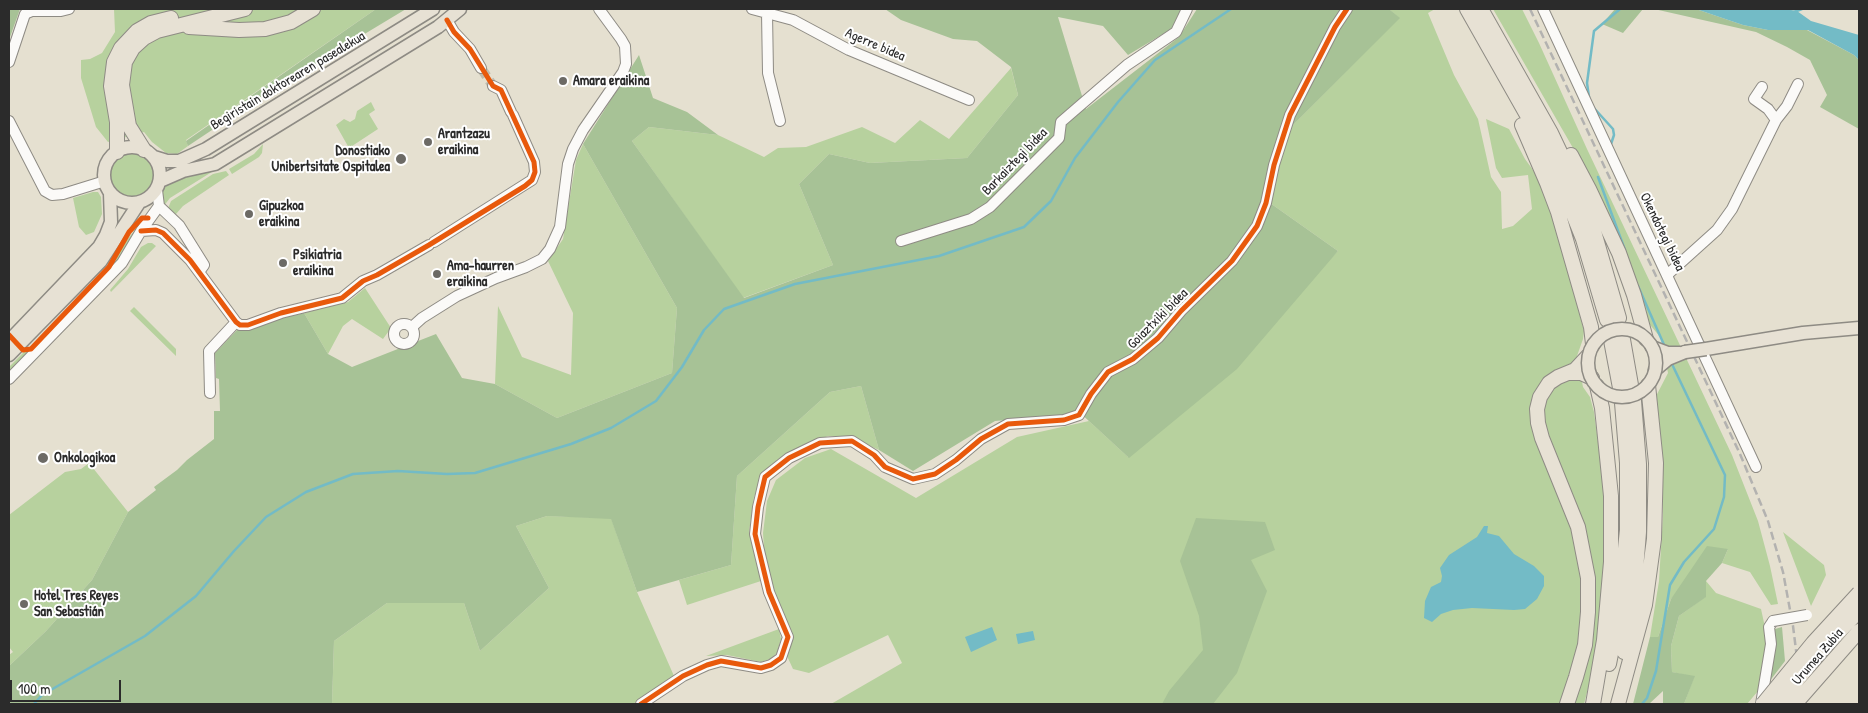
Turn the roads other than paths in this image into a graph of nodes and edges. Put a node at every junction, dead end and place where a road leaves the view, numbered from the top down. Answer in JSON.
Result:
{"nodes":[{"id":1,"x":69,"y":9,"type":"edge"},
{"id":2,"x":210,"y":9,"type":"edge"},
{"id":3,"x":230,"y":9,"type":"edge"},
{"id":4,"x":246,"y":9,"type":"edge"},
{"id":5,"x":313,"y":9,"type":"edge"},
{"id":6,"x":433,"y":9,"type":"edge"},
{"id":7,"x":460,"y":9,"type":"edge"},
{"id":8,"x":598,"y":9,"type":"edge"},
{"id":9,"x":752,"y":9,"type":"edge"},
{"id":10,"x":1187,"y":9,"type":"edge"},
{"id":11,"x":1347,"y":9,"type":"edge"},
{"id":12,"x":1466,"y":9,"type":"edge"},
{"id":13,"x":1481,"y":9,"type":"edge"},
{"id":14,"x":1542,"y":9,"type":"edge"},
{"id":15,"x":770,"y":12,"type":"edge"},
{"id":16,"x":195,"y":14,"type":"junction"},
{"id":17,"x":446,"y":14,"type":"edge"},
{"id":18,"x":169,"y":28,"type":"junction"},
{"id":19,"x":9,"y":62,"type":"edge"},
{"id":20,"x":481,"y":68,"type":"tunnel mouth"},
{"id":21,"x":1503,"y":73,"type":"junction"},
{"id":22,"x":1798,"y":84,"type":"dead end"},
{"id":23,"x":1762,"y":87,"type":"dead end"},
{"id":24,"x":497,"y":88,"type":"tunnel mouth"},
{"id":25,"x":1529,"y":93,"type":"junction"},
{"id":26,"x":970,"y":100,"type":"dead end"},
{"id":27,"x":1776,"y":120,"type":"junction"},
{"id":28,"x":9,"y":121,"type":"edge"},
{"id":29,"x":780,"y":121,"type":"dead end"},
{"id":30,"x":117,"y":152,"type":"junction"},
{"id":31,"x":149,"y":153,"type":"junction"},
{"id":32,"x":158,"y":185,"type":"junction"},
{"id":33,"x":108,"y":187,"type":"junction"},
{"id":34,"x":139,"y":203,"type":"junction"},
{"id":35,"x":159,"y":206,"type":"junction"},
{"id":36,"x":141,"y":230,"type":"junction"},
{"id":37,"x":901,"y":240,"type":"dead end"},
{"id":38,"x":199,"y":272,"type":"junction"},
{"id":39,"x":1667,"y":275,"type":"junction"},
{"id":40,"x":236,"y":322,"type":"junction"},
{"id":41,"x":412,"y":327,"type":"dead end"},
{"id":42,"x":1859,"y":328,"type":"edge"},
{"id":43,"x":1616,"y":334,"type":"dead end"},
{"id":44,"x":9,"y":341,"type":"edge"},
{"id":45,"x":1649,"y":343,"type":"junction"},
{"id":46,"x":1591,"y":350,"type":"junction"},
{"id":47,"x":1685,"y":352,"type":"junction"},
{"id":48,"x":9,"y":356,"type":"edge"},
{"id":49,"x":1655,"y":370,"type":"junction"},
{"id":50,"x":1563,"y":375,"type":"junction"},
{"id":51,"x":9,"y":380,"type":"edge"},
{"id":52,"x":1594,"y":382,"type":"junction"},
{"id":53,"x":1648,"y":385,"type":"junction"},
{"id":54,"x":1626,"y":387,"type":"dead end"},
{"id":55,"x":210,"y":393,"type":"dead end"},
{"id":56,"x":1756,"y":467,"type":"dead end"},
{"id":57,"x":1859,"y":593,"type":"edge"},
{"id":58,"x":1859,"y":611,"type":"edge"},
{"id":59,"x":1808,"y":615,"type":"dead end"},
{"id":60,"x":1859,"y":631,"type":"edge"},
{"id":61,"x":641,"y":704,"type":"edge"},
{"id":62,"x":1567,"y":704,"type":"edge"},
{"id":63,"x":1593,"y":704,"type":"edge"},
{"id":64,"x":1599,"y":704,"type":"edge"},
{"id":65,"x":1612,"y":704,"type":"edge"},
{"id":66,"x":1618,"y":704,"type":"edge"},
{"id":67,"x":1762,"y":704,"type":"edge"},
{"id":68,"x":1778,"y":704,"type":"edge"},
{"id":69,"x":1796,"y":704,"type":"edge"}],
"edges":[{"from":1,"to":19,"type":"street"},
{"from":2,"to":16,"type":"highway"},
{"from":3,"to":16,"type":"highway"},
{"from":4,"to":18,"type":"highway"},
{"from":5,"to":18,"type":"highway"},
{"from":6,"to":31,"type":"main road","name":"Begiristain doktorearen pasealekua"},
{"from":7,"to":17,"type":"main road"},
{"from":8,"to":41,"type":"street"},
{"from":9,"to":15,"type":"street","name":"Agerre bidea"},
{"from":10,"to":37,"type":"street","name":"Barkaiztegi bidea"},
{"from":11,"to":61,"type":"street","name":"Goiaztxiki bidea"},
{"from":12,"to":21,"type":"highway"},
{"from":13,"to":25,"type":"highway"},
{"from":14,"to":39,"type":"street","name":"Okendotegi bidea"},
{"from":15,"to":26,"type":"street","name":"Agerre bidea"},
{"from":15,"to":29,"type":"street"},
{"from":16,"to":30,"type":"highway"},
{"from":17,"to":20,"type":"street"},
{"from":17,"to":32,"type":"main road"},
{"from":18,"to":31,"type":"highway"},
{"from":21,"to":25,"type":"highway"},
{"from":21,"to":46,"type":"highway"},
{"from":22,"to":27,"type":"street"},
{"from":23,"to":27,"type":"street"},
{"from":24,"to":40,"type":"street"},
{"from":25,"to":45,"type":"highway"},
{"from":27,"to":39,"type":"street"},
{"from":28,"to":33,"type":"street"},
{"from":30,"to":31,"type":"main road"},
{"from":30,"to":33,"type":"main road"},
{"from":31,"to":32,"type":"main road"},
{"from":32,"to":34,"type":"main road"},
{"from":32,"to":35,"type":"street"},
{"from":33,"to":34,"type":"main road"},
{"from":33,"to":44,"type":"main road"},
{"from":34,"to":48,"type":"main road"},
{"from":35,"to":36,"type":"street"},
{"from":35,"to":38,"type":"street"},
{"from":36,"to":38,"type":"street"},
{"from":36,"to":51,"type":"street"},
{"from":38,"to":40,"type":"street"},
{"from":39,"to":56,"type":"street","name":"Okendotegi bidea"},
{"from":40,"to":55,"type":"street"},
{"from":42,"to":47,"type":"main road","bridge":true},
{"from":43,"to":54,"type":"highway"},
{"from":45,"to":46,"type":"main road","bridge":true},
{"from":45,"to":47,"type":"main road"},
{"from":45,"to":49,"type":"main road","bridge":true},
{"from":46,"to":50,"type":"highway"},
{"from":46,"to":52,"type":"main road","bridge":true},
{"from":47,"to":49,"type":"main road"},
{"from":49,"to":53,"type":"main road","bridge":true},
{"from":50,"to":52,"type":"highway"},
{"from":50,"to":62,"type":"highway"},
{"from":52,"to":53,"type":"main road","bridge":true},
{"from":52,"to":63,"type":"highway"},
{"from":53,"to":66,"type":"highway"},
{"from":57,"to":67,"type":"highway","bridge":true},
{"from":58,"to":68,"type":"highway","name":"Urumea Zubia","bridge":true},
{"from":59,"to":67,"type":"street","bridge":true},
{"from":60,"to":69,"type":"highway","name":"Urumea Zubia","bridge":true},
{"from":64,"to":65,"type":"highway"}]}
